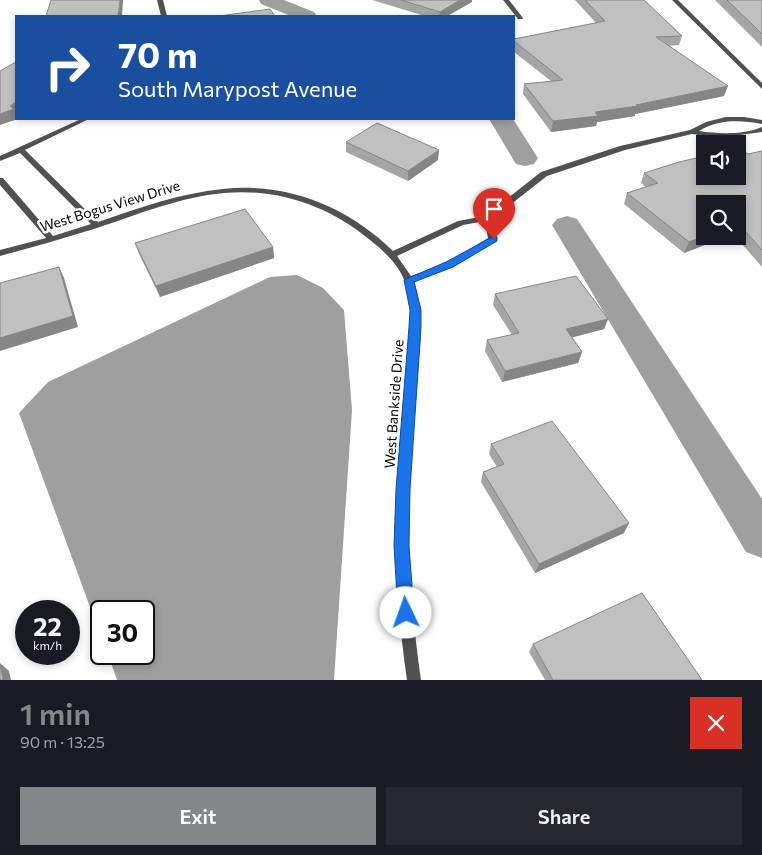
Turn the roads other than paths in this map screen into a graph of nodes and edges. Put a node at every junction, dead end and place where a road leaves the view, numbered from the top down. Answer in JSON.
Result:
{"nodes":[{"id":1,"x":160,"y":0,"type":"edge"},
{"id":2,"x":506,"y":0,"type":"edge"},
{"id":3,"x":675,"y":0,"type":"edge"},
{"id":4,"x":164,"y":15,"type":"edge"},
{"id":5,"x":520,"y":18,"type":"dead end"},
{"id":6,"x":762,"y":88,"type":"edge"},
{"id":7,"x":84,"y":120,"type":"edge"},
{"id":8,"x":762,"y":122,"type":"edge"},
{"id":9,"x":762,"y":129,"type":"edge"},
{"id":10,"x":692,"y":132,"type":"junction"},
{"id":11,"x":22,"y":150,"type":"junction"},
{"id":12,"x":0,"y":159,"type":"edge"},
{"id":13,"x":0,"y":180,"type":"edge"},
{"id":14,"x":488,"y":218,"type":"junction"},
{"id":15,"x":96,"y":225,"type":"junction"},
{"id":16,"x":52,"y":240,"type":"junction"},
{"id":17,"x":0,"y":253,"type":"edge"},
{"id":18,"x":392,"y":255,"type":"junction"},
{"id":19,"x":409,"y":280,"type":"junction"},
{"id":20,"x":414,"y":680,"type":"edge"}],
"edges":[{"from":1,"to":4,"type":"street"},
{"from":2,"to":5,"type":"street"},
{"from":3,"to":6,"type":"street"},
{"from":7,"to":11,"type":"street"},
{"from":8,"to":10,"type":"street"},
{"from":9,"to":10,"type":"street"},
{"from":10,"to":14,"type":"street"},
{"from":11,"to":12,"type":"street"},
{"from":11,"to":15,"type":"street"},
{"from":13,"to":16,"type":"street"},
{"from":14,"to":18,"type":"street"},
{"from":14,"to":19,"type":"street"},
{"from":15,"to":16,"type":"street","name":"West Bogus View Drive"},
{"from":15,"to":18,"type":"street","name":"West Bogus View Drive"},
{"from":16,"to":17,"type":"street","name":"West Bogus View Drive"},
{"from":18,"to":19,"type":"street","name":"West Bankside Drive"},
{"from":19,"to":20,"type":"street","name":"West Bankside Drive"}]}
